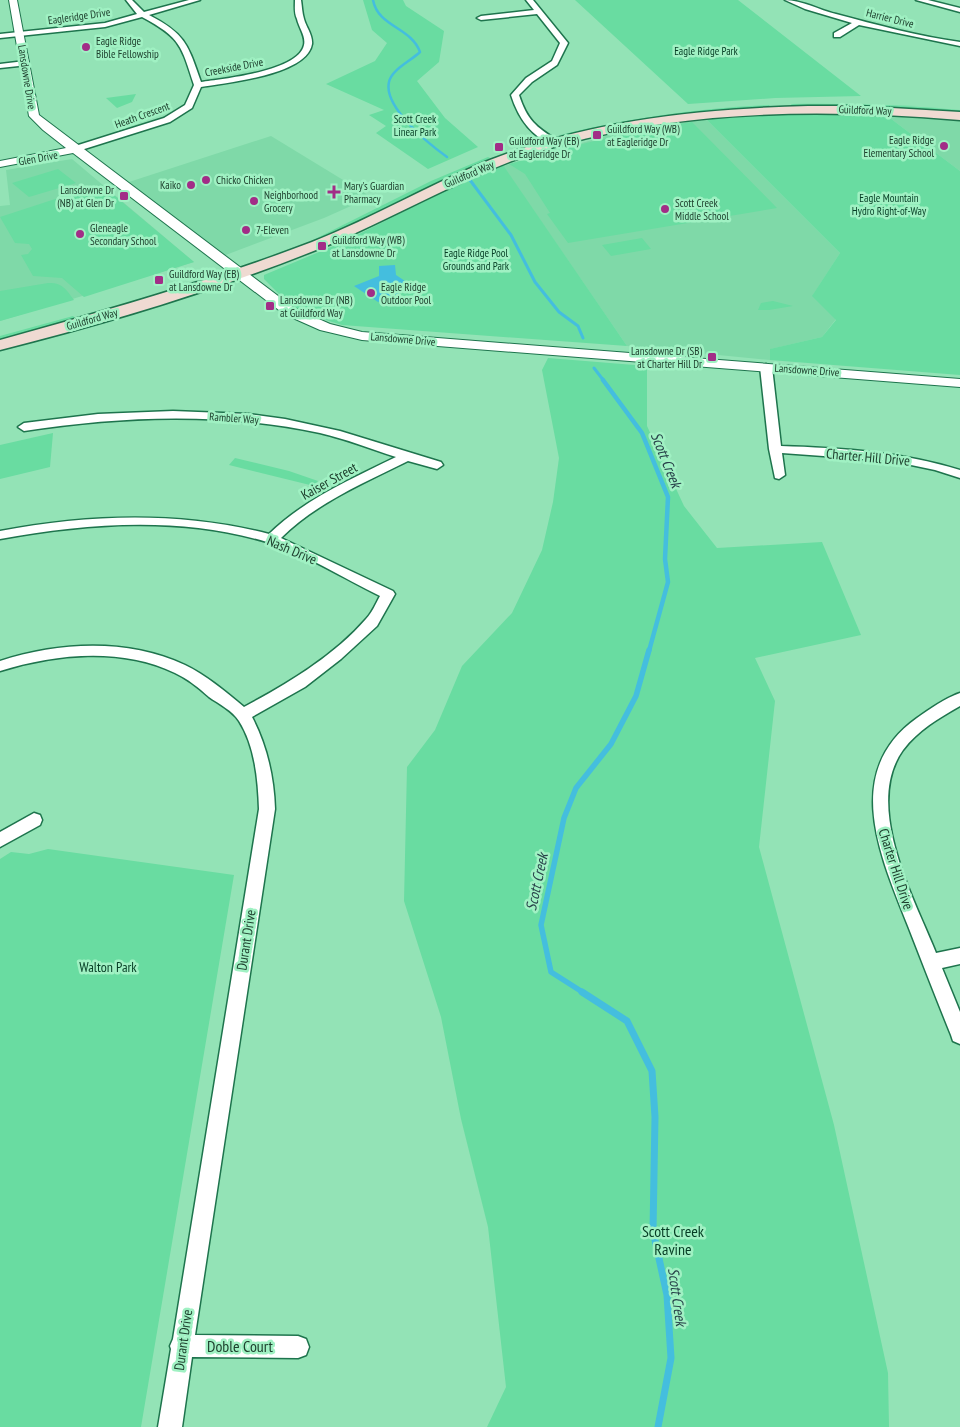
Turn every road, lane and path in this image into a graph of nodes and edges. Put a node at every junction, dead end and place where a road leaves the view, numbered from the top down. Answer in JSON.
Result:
{"nodes":[{"id":1,"x":14,"y":0,"type":"edge"},
{"id":2,"x":129,"y":0,"type":"edge"},
{"id":3,"x":197,"y":0,"type":"edge"},
{"id":4,"x":298,"y":0,"type":"edge"},
{"id":5,"x":529,"y":0,"type":"edge"},
{"id":6,"x":788,"y":0,"type":"edge"},
{"id":7,"x":919,"y":0,"type":"edge"},
{"id":8,"x":960,"y":10,"type":"edge"},
{"id":9,"x":540,"y":12,"type":"junction"},
{"id":10,"x":143,"y":15,"type":"junction"},
{"id":11,"x":481,"y":18,"type":"dead end"},
{"id":12,"x":859,"y":22,"type":"junction"},
{"id":13,"x":21,"y":34,"type":"junction"},
{"id":14,"x":837,"y":35,"type":"dead end"},
{"id":15,"x":0,"y":36,"type":"edge"},
{"id":16,"x":960,"y":44,"type":"edge"},
{"id":17,"x":25,"y":64,"type":"junction"},
{"id":18,"x":0,"y":66,"type":"edge"},
{"id":19,"x":198,"y":85,"type":"junction"},
{"id":20,"x":960,"y":108,"type":"edge"},
{"id":21,"x":960,"y":116,"type":"edge"},
{"id":22,"x":549,"y":139,"type":"junction"},
{"id":23,"x":75,"y":149,"type":"junction"},
{"id":24,"x":0,"y":164,"type":"edge"},
{"id":25,"x":234,"y":270,"type":"junction"},
{"id":26,"x":0,"y":332,"type":"edge"},
{"id":27,"x":0,"y":345,"type":"edge"},
{"id":28,"x":766,"y":367,"type":"junction"},
{"id":29,"x":960,"y":383,"type":"edge"},
{"id":30,"x":24,"y":427,"type":"dead end"},
{"id":31,"x":775,"y":449,"type":"junction"},
{"id":32,"x":406,"y":458,"type":"junction"},
{"id":33,"x":438,"y":465,"type":"dead end"},
{"id":34,"x":960,"y":474,"type":"edge"},
{"id":35,"x":779,"y":475,"type":"dead end"},
{"id":36,"x":0,"y":535,"type":"edge"},
{"id":37,"x":272,"y":539,"type":"junction"},
{"id":38,"x":0,"y":666,"type":"edge"},
{"id":39,"x":960,"y":699,"type":"edge"},
{"id":40,"x":243,"y":715,"type":"junction"},
{"id":41,"x":34,"y":820,"type":"dead end"},
{"id":42,"x":0,"y":840,"type":"edge"},
{"id":43,"x":960,"y":956,"type":"edge"},
{"id":44,"x":930,"y":962,"type":"junction"},
{"id":45,"x":960,"y":1035,"type":"edge"},
{"id":46,"x":181,"y":1346,"type":"junction"},
{"id":47,"x":298,"y":1347,"type":"dead end"},
{"id":48,"x":170,"y":1427,"type":"edge"}],
"edges":[{"from":1,"to":13,"type":"street","name":"Lansdowne Drive"},
{"from":2,"to":10,"type":"street"},
{"from":3,"to":10,"type":"street","name":"Eagleridge Drive"},
{"from":4,"to":19,"type":"street","name":"Creekside Drive"},
{"from":5,"to":9,"type":"street"},
{"from":6,"to":12,"type":"street","name":"Harrier Drive"},
{"from":7,"to":8,"type":"street"},
{"from":9,"to":11,"type":"street"},
{"from":9,"to":22,"type":"street"},
{"from":10,"to":13,"type":"street","name":"Eagleridge Drive"},
{"from":10,"to":19,"type":"street"},
{"from":12,"to":14,"type":"street"},
{"from":12,"to":16,"type":"street","name":"Harrier Drive"},
{"from":13,"to":15,"type":"street","name":"Eagleridge Drive"},
{"from":13,"to":17,"type":"street","name":"Lansdowne Drive"},
{"from":17,"to":18,"type":"street"},
{"from":17,"to":23,"type":"street","name":"Lansdowne Drive"},
{"from":19,"to":23,"type":"street","name":"Heath Crescent"},
{"from":20,"to":22,"type":"main road","name":"Guildford Way"},
{"from":21,"to":22,"type":"main road","name":"Guildford Way"},
{"from":22,"to":25,"type":"main road","name":"Guildford Way"},
{"from":23,"to":24,"type":"street","name":"Glen Drive"},
{"from":23,"to":25,"type":"street","name":"Lansdowne Drive"},
{"from":25,"to":26,"type":"main road","name":"Guildford Way"},
{"from":25,"to":27,"type":"main road","name":"Guildford Way"},
{"from":25,"to":28,"type":"street","name":"Lansdowne Drive"},
{"from":28,"to":29,"type":"street","name":"Lansdowne Drive"},
{"from":28,"to":31,"type":"street"},
{"from":30,"to":32,"type":"street","name":"Rambler Way"},
{"from":31,"to":34,"type":"street","name":"Charter Hill Drive"},
{"from":31,"to":35,"type":"street"},
{"from":32,"to":33,"type":"street","name":"Rambler Way"},
{"from":32,"to":37,"type":"street","name":"Kaiser Street"},
{"from":36,"to":37,"type":"street","name":"Nash Drive"},
{"from":37,"to":40,"type":"street","name":"Nash Drive"},
{"from":38,"to":40,"type":"street","name":"Durant Drive"},
{"from":39,"to":44,"type":"street","name":"Charter Hill Drive"},
{"from":40,"to":46,"type":"street","name":"Durant Drive"},
{"from":41,"to":42,"type":"street"},
{"from":43,"to":44,"type":"street"},
{"from":44,"to":45,"type":"street","name":"Charter Hill Drive"},
{"from":46,"to":47,"type":"street","name":"Doble Court"},
{"from":46,"to":48,"type":"street","name":"Durant Drive"}]}
